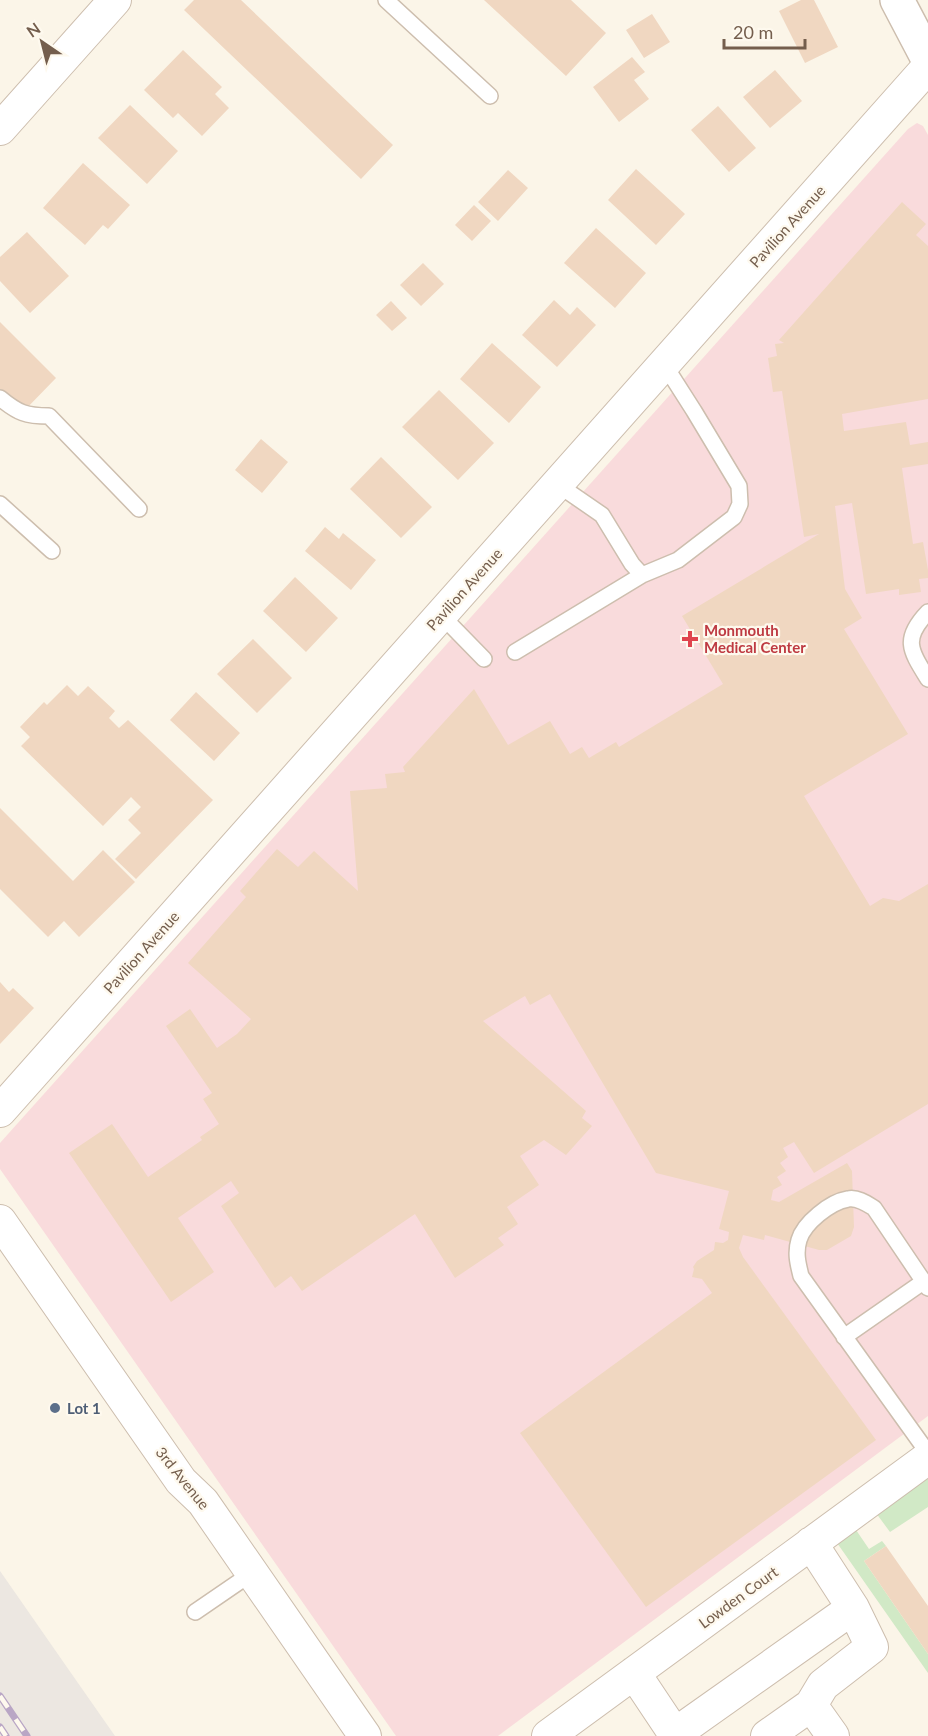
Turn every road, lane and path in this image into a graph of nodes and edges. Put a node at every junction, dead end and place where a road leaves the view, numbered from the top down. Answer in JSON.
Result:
{"nodes":[{"id":1,"x":115,"y":0,"type":"edge"},
{"id":2,"x":386,"y":0,"type":"edge"},
{"id":3,"x":897,"y":0,"type":"edge"},
{"id":4,"x":928,"y":59,"type":"edge"},
{"id":5,"x":928,"y":67,"type":"edge"},
{"id":6,"x":490,"y":96,"type":"dead end"},
{"id":7,"x":0,"y":129,"type":"edge"},
{"id":8,"x":664,"y":364,"type":"junction"},
{"id":9,"x":0,"y":398,"type":"edge"},
{"id":10,"x":557,"y":484,"type":"junction"},
{"id":11,"x":0,"y":504,"type":"edge"},
{"id":12,"x":139,"y":509,"type":"dead end"},
{"id":13,"x":52,"y":551,"type":"dead end"},
{"id":14,"x":642,"y":575,"type":"junction"},
{"id":15,"x":928,"y":612,"type":"edge"},
{"id":16,"x":441,"y":615,"type":"junction"},
{"id":17,"x":515,"y":652,"type":"dead end"},
{"id":18,"x":484,"y":659,"type":"dead end"},
{"id":19,"x":928,"y":679,"type":"edge"},
{"id":20,"x":0,"y":1111,"type":"edge"},
{"id":21,"x":0,"y":1221,"type":"edge"},
{"id":22,"x":926,"y":1285,"type":"edge"},
{"id":23,"x":844,"y":1337,"type":"junction"},
{"id":24,"x":928,"y":1453,"type":"edge"},
{"id":25,"x":928,"y":1458,"type":"edge"},
{"id":26,"x":812,"y":1543,"type":"junction"},
{"id":27,"x":252,"y":1573,"type":"junction"},
{"id":28,"x":853,"y":1608,"type":"junction"},
{"id":29,"x":195,"y":1612,"type":"dead end"},
{"id":30,"x":634,"y":1673,"type":"junction"},
{"id":31,"x":811,"y":1705,"type":"junction"},
{"id":32,"x":676,"y":1735,"type":"edge"},
{"id":33,"x":365,"y":1736,"type":"edge"},
{"id":34,"x":548,"y":1736,"type":"edge"},
{"id":35,"x":766,"y":1736,"type":"edge"},
{"id":36,"x":832,"y":1736,"type":"edge"}],
"edges":[{"from":1,"to":7,"type":"street"},
{"from":2,"to":6,"type":"lane"},
{"from":3,"to":4,"type":"street"},
{"from":5,"to":8,"type":"street","name":"Pavilion Avenue"},
{"from":8,"to":10,"type":"street","name":"Pavilion Avenue"},
{"from":8,"to":14,"type":"lane"},
{"from":9,"to":12,"type":"lane"},
{"from":10,"to":14,"type":"lane"},
{"from":10,"to":16,"type":"street","name":"Pavilion Avenue"},
{"from":11,"to":13,"type":"lane"},
{"from":14,"to":17,"type":"lane"},
{"from":15,"to":19,"type":"lane"},
{"from":16,"to":18,"type":"lane"},
{"from":16,"to":20,"type":"street","name":"Pavilion Avenue"},
{"from":21,"to":27,"type":"street","name":"3rd Avenue"},
{"from":22,"to":23,"type":"lane"},
{"from":22,"to":23,"type":"lane"},
{"from":23,"to":24,"type":"lane"},
{"from":25,"to":26,"type":"street","name":"Lowden Court"},
{"from":26,"to":28,"type":"street"},
{"from":26,"to":30,"type":"street","name":"Lowden Court"},
{"from":27,"to":29,"type":"lane"},
{"from":27,"to":33,"type":"street","name":"3rd Avenue"},
{"from":28,"to":31,"type":"street"},
{"from":28,"to":32,"type":"street"},
{"from":30,"to":32,"type":"street"},
{"from":30,"to":34,"type":"street","name":"Lowden Court"},
{"from":31,"to":35,"type":"street"},
{"from":31,"to":36,"type":"street"}]}
